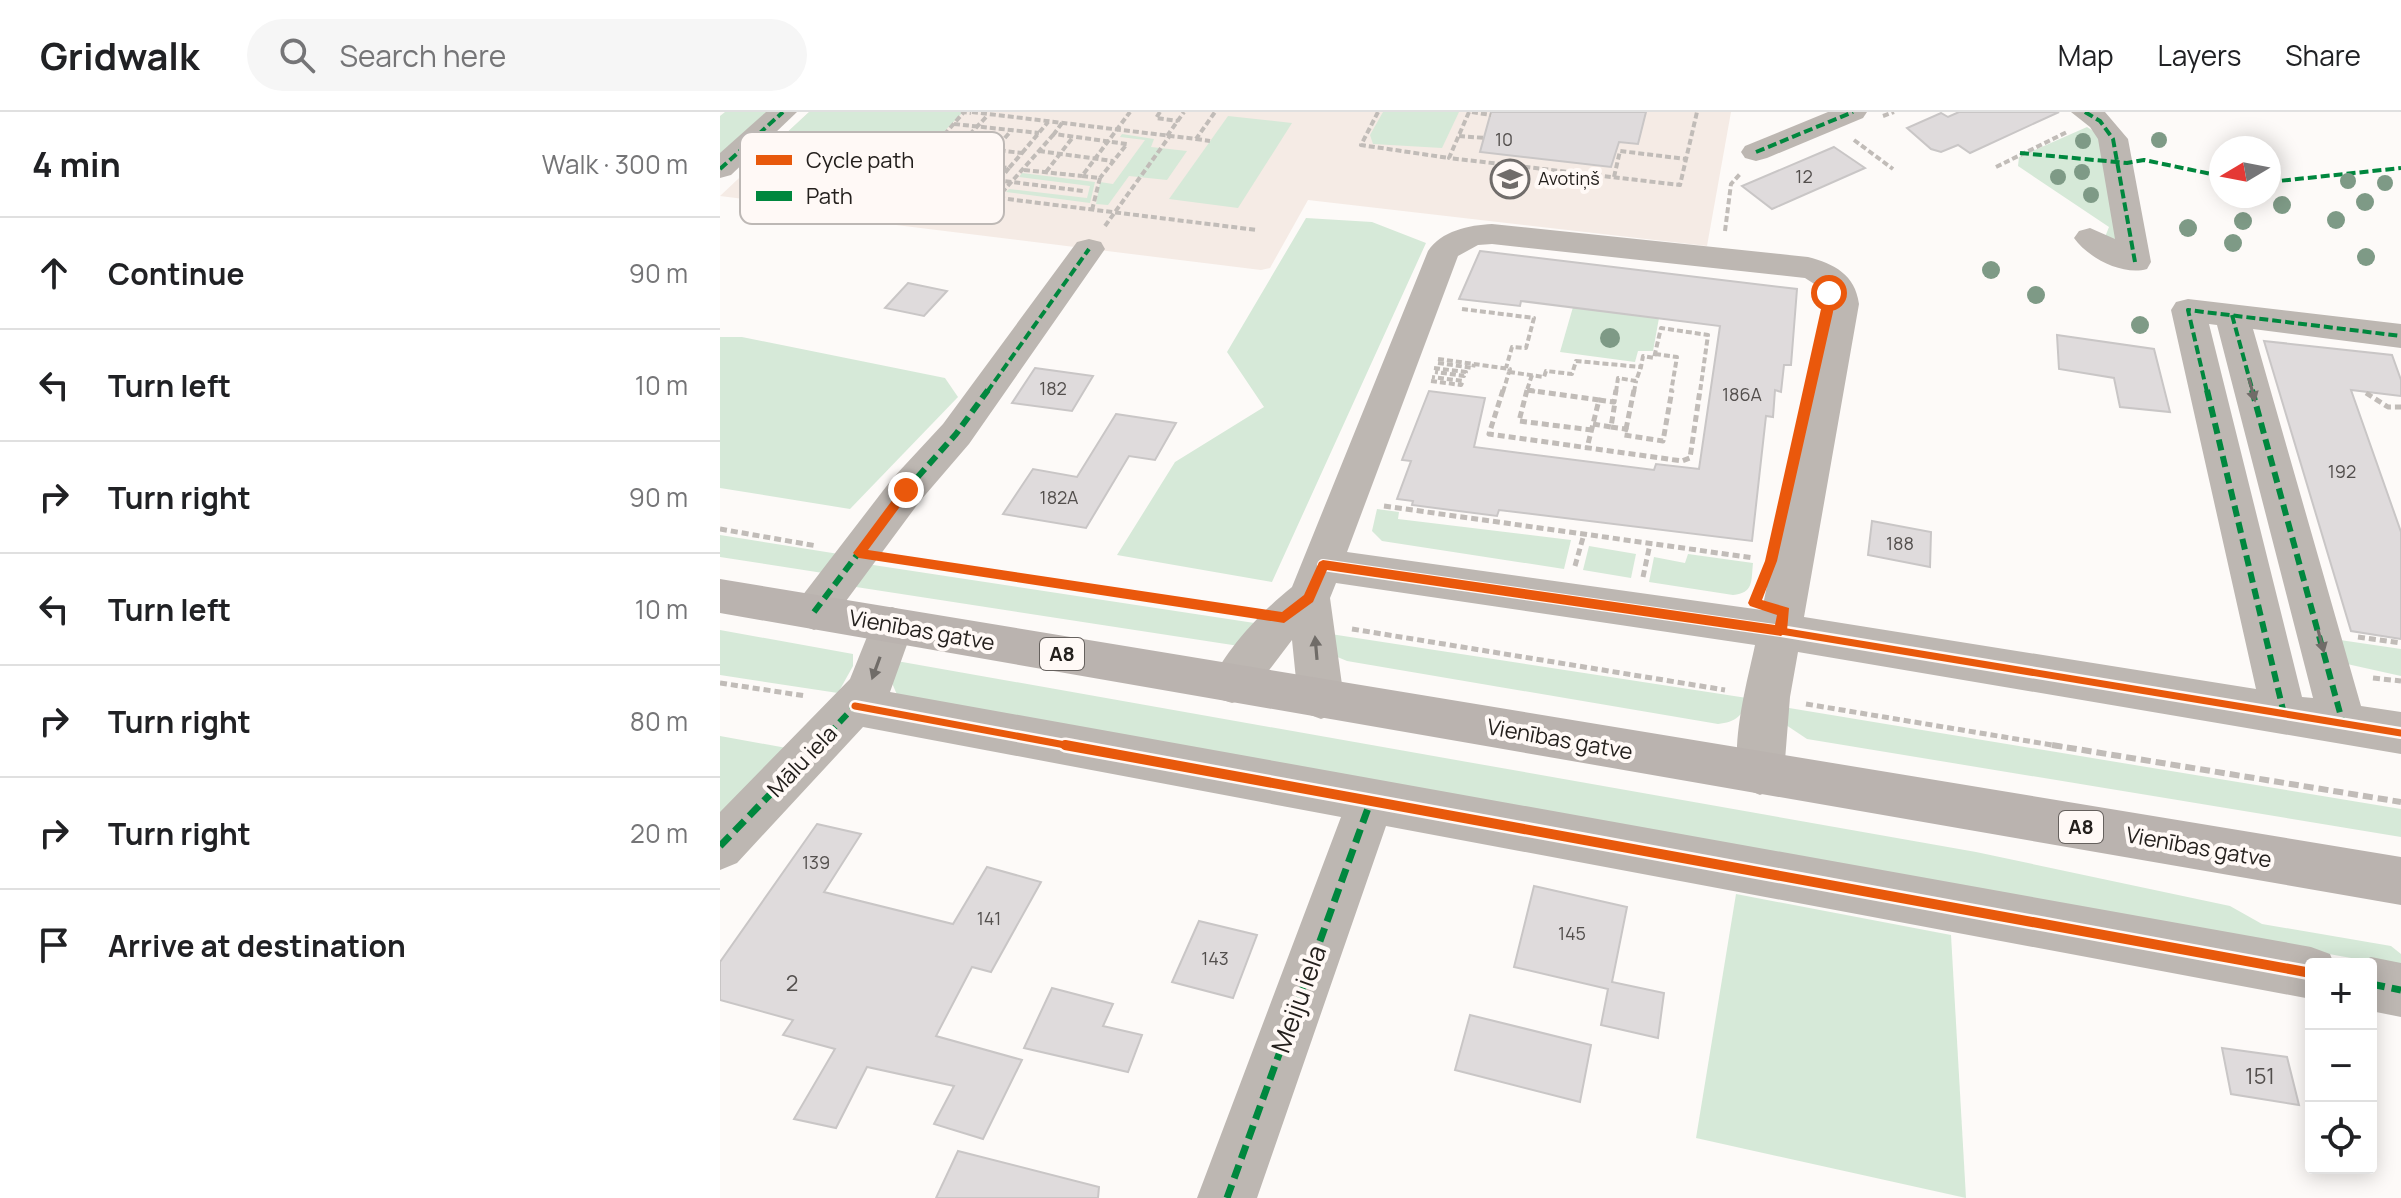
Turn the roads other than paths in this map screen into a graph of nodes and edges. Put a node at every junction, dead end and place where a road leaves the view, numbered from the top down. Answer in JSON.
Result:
{"nodes":[{"id":1,"x":783,"y":112,"type":"edge"},
{"id":2,"x":2080,"y":120,"type":"edge"},
{"id":3,"x":1848,"y":122,"type":"edge"},
{"id":4,"x":761,"y":132,"type":"edge"},
{"id":5,"x":740,"y":151,"type":"edge"},
{"id":6,"x":1756,"y":152,"type":"dead end"},
{"id":7,"x":720,"y":169,"type":"edge"},
{"id":8,"x":2090,"y":238,"type":"dead end"},
{"id":9,"x":1089,"y":249,"type":"road end"},
{"id":10,"x":2232,"y":315,"type":"junction"},
{"id":11,"x":2401,"y":336,"type":"edge"},
{"id":12,"x":720,"y":596,"type":"edge"},
{"id":13,"x":1307,"y":601,"type":"junction"},
{"id":14,"x":814,"y":612,"type":"junction"},
{"id":15,"x":892,"y":625,"type":"junction"},
{"id":16,"x":1781,"y":631,"type":"junction"},
{"id":17,"x":1232,"y":684,"type":"junction"},
{"id":18,"x":861,"y":698,"type":"junction"},
{"id":19,"x":1321,"y":699,"type":"junction"},
{"id":20,"x":2284,"y":714,"type":"junction"},
{"id":21,"x":2343,"y":724,"type":"junction"},
{"id":22,"x":2401,"y":733,"type":"edge"},
{"id":23,"x":1760,"y":773,"type":"junction"},
{"id":24,"x":1371,"y":800,"type":"junction"},
{"id":25,"x":720,"y":846,"type":"edge"},
{"id":26,"x":2401,"y":881,"type":"edge"},
{"id":27,"x":2305,"y":972,"type":"edge"},
{"id":28,"x":2377,"y":985,"type":"edge"},
{"id":29,"x":2401,"y":990,"type":"edge"},
{"id":30,"x":1227,"y":1198,"type":"edge"}],
"edges":[{"from":1,"to":4,"type":"street"},
{"from":2,"to":8,"type":"street"},
{"from":3,"to":6,"type":"street"},
{"from":5,"to":7,"type":"street"},
{"from":9,"to":14,"type":"street"},
{"from":10,"to":11,"type":"street"},
{"from":10,"to":20,"type":"street"},
{"from":10,"to":21,"type":"street","one_way":true},
{"from":12,"to":14,"type":"highway","name":"Vienības gatve","number":"A8"},
{"from":13,"to":16,"type":"street"},
{"from":13,"to":16,"type":"street"},
{"from":13,"to":17,"type":"street"},
{"from":19,"to":13,"type":"street","one_way":true},
{"from":14,"to":15,"type":"highway","name":"Vienības gatve","number":"A8"},
{"from":15,"to":17,"type":"highway","name":"Vienības gatve","number":"A8"},
{"from":15,"to":18,"type":"street","name":"Mālu iela","one_way":true},
{"from":16,"to":20,"type":"street"},
{"from":16,"to":23,"type":"street"},
{"from":17,"to":19,"type":"highway","name":"Vienības gatve","number":"A8"},
{"from":18,"to":24,"type":"street"},
{"from":18,"to":25,"type":"street","name":"Mālu iela"},
{"from":19,"to":23,"type":"highway","name":"Vienības gatve","number":"A8"},
{"from":20,"to":21,"type":"street"},
{"from":21,"to":22,"type":"street"},
{"from":23,"to":26,"type":"highway","name":"Vienības gatve","number":"A8"},
{"from":24,"to":27,"type":"street"},
{"from":24,"to":30,"type":"street","name":"Meiju iela"},
{"from":28,"to":29,"type":"street"}]}
